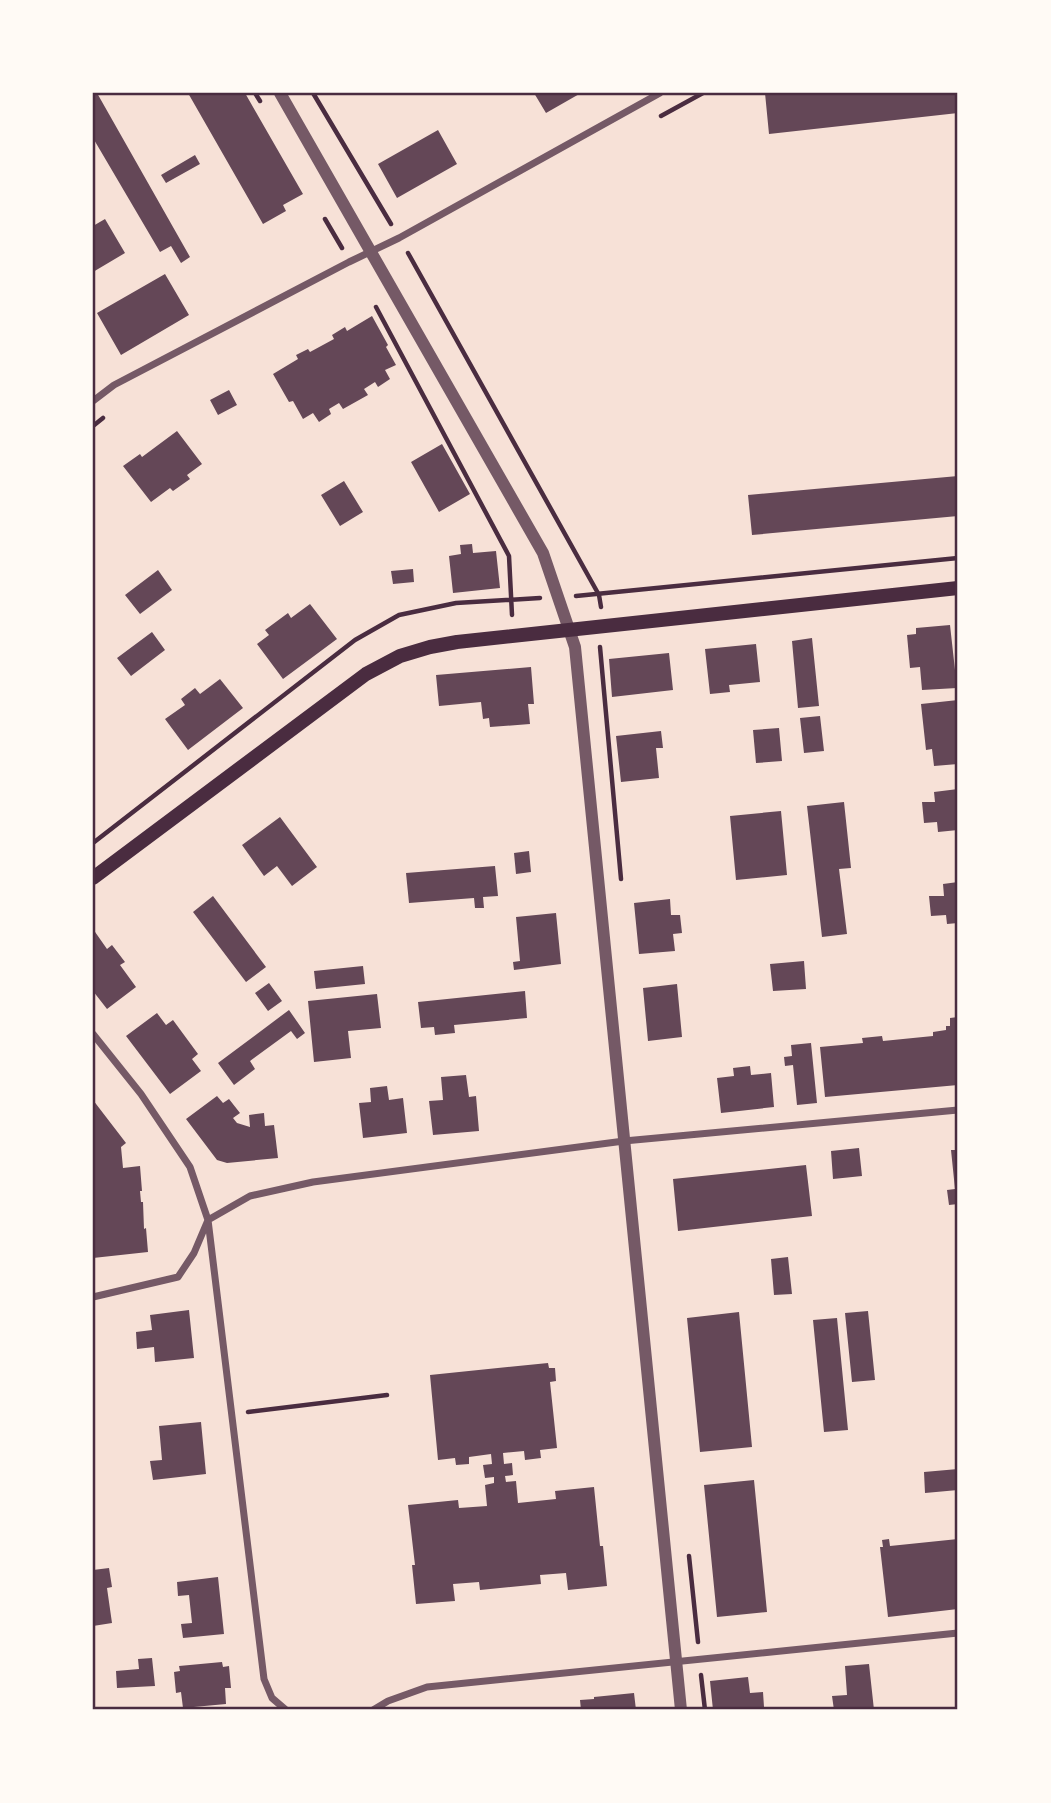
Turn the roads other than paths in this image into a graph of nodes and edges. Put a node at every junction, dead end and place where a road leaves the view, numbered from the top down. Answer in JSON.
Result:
{"nodes":[{"id":1,"x":280,"y":93,"type":"edge"},
{"id":2,"x":660,"y":93,"type":"edge"},
{"id":3,"x":371,"y":252,"type":"junction"},
{"id":4,"x":93,"y":401,"type":"edge"},
{"id":5,"x":958,"y":588,"type":"edge"},
{"id":6,"x":570,"y":629,"type":"junction"},
{"id":7,"x":93,"y":878,"type":"edge"},
{"id":8,"x":93,"y":1034,"type":"edge"},
{"id":9,"x":958,"y":1111,"type":"edge"},
{"id":10,"x":624,"y":1141,"type":"junction"},
{"id":11,"x":208,"y":1220,"type":"junction"},
{"id":12,"x":93,"y":1297,"type":"edge"},
{"id":13,"x":958,"y":1633,"type":"edge"},
{"id":14,"x":676,"y":1661,"type":"junction"},
{"id":15,"x":286,"y":1710,"type":"edge"},
{"id":16,"x":373,"y":1710,"type":"edge"},
{"id":17,"x":681,"y":1710,"type":"edge"}],
"edges":[{"from":1,"to":3,"type":"street"},
{"from":2,"to":3,"type":"street"},
{"from":3,"to":4,"type":"street"},
{"from":3,"to":6,"type":"street"},
{"from":5,"to":6,"type":"main road"},
{"from":6,"to":7,"type":"main road"},
{"from":6,"to":10,"type":"street"},
{"from":8,"to":11,"type":"street"},
{"from":9,"to":10,"type":"street"},
{"from":10,"to":11,"type":"street"},
{"from":10,"to":14,"type":"street"},
{"from":11,"to":12,"type":"street"},
{"from":11,"to":15,"type":"street"},
{"from":13,"to":14,"type":"street"},
{"from":14,"to":16,"type":"street"},
{"from":14,"to":17,"type":"street"}]}
